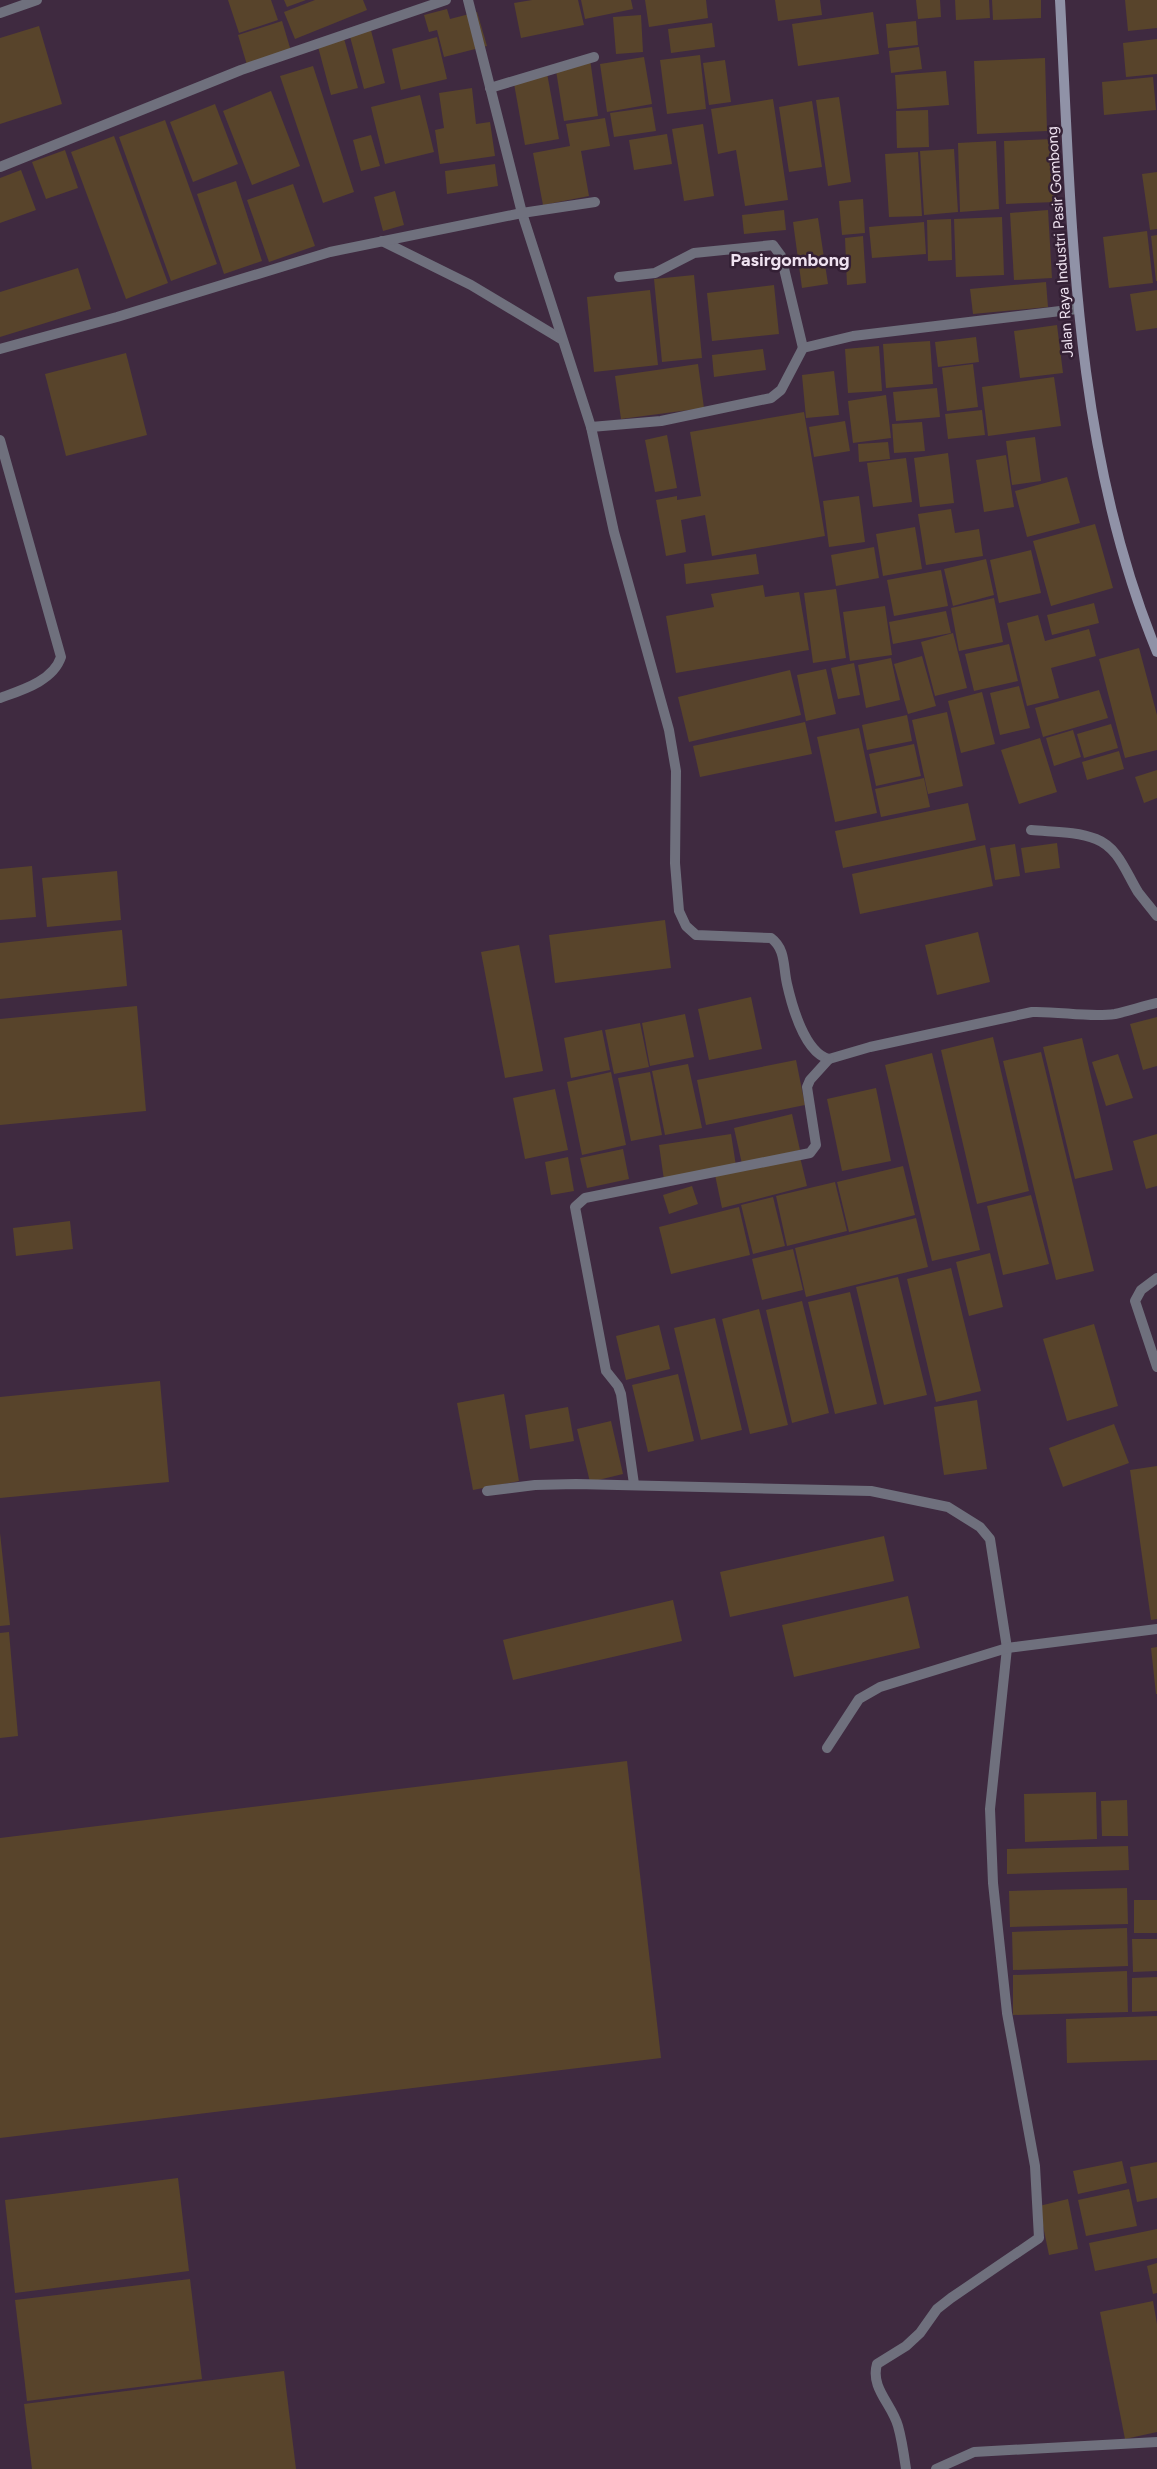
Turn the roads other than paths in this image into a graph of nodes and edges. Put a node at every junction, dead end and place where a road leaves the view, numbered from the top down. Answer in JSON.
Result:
{"nodes":[{"id":1,"x":37,"y":0,"type":"edge"},
{"id":2,"x":446,"y":0,"type":"edge"},
{"id":3,"x":468,"y":0,"type":"edge"},
{"id":4,"x":1060,"y":0,"type":"edge"},
{"id":5,"x":0,"y":14,"type":"edge"},
{"id":6,"x":594,"y":57,"type":"dead end"},
{"id":7,"x":490,"y":88,"type":"junction"},
{"id":8,"x":0,"y":167,"type":"edge"},
{"id":9,"x":595,"y":202,"type":"dead end"},
{"id":10,"x":522,"y":213,"type":"junction"},
{"id":11,"x":382,"y":241,"type":"junction"},
{"id":12,"x":620,"y":277,"type":"dead end"},
{"id":13,"x":1077,"y":308,"type":"junction"},
{"id":14,"x":561,"y":339,"type":"junction"},
{"id":15,"x":803,"y":348,"type":"junction"},
{"id":16,"x":0,"y":349,"type":"edge"},
{"id":17,"x":591,"y":427,"type":"junction"},
{"id":18,"x":0,"y":440,"type":"edge"},
{"id":19,"x":1157,"y":652,"type":"edge"},
{"id":20,"x":0,"y":698,"type":"edge"},
{"id":21,"x":1031,"y":830,"type":"dead end"},
{"id":22,"x":1157,"y":916,"type":"edge"},
{"id":23,"x":1157,"y":1003,"type":"edge"},
{"id":24,"x":829,"y":1059,"type":"junction"},
{"id":25,"x":1157,"y":1278,"type":"edge"},
{"id":26,"x":1157,"y":1367,"type":"edge"},
{"id":27,"x":634,"y":1484,"type":"junction"},
{"id":28,"x":487,"y":1491,"type":"dead end"},
{"id":29,"x":1157,"y":1629,"type":"edge"},
{"id":30,"x":1007,"y":1648,"type":"junction"},
{"id":31,"x":827,"y":1748,"type":"dead end"},
{"id":32,"x":1157,"y":2442,"type":"edge"},
{"id":33,"x":906,"y":2469,"type":"edge"},
{"id":34,"x":936,"y":2469,"type":"edge"}],
"edges":[{"from":1,"to":5,"type":"street"},
{"from":2,"to":8,"type":"street"},
{"from":3,"to":7,"type":"street"},
{"from":4,"to":13,"type":"main road","name":"Jalan Raya Industri Pasir Gombong"},
{"from":6,"to":7,"type":"street"},
{"from":7,"to":10,"type":"street"},
{"from":9,"to":10,"type":"street"},
{"from":10,"to":11,"type":"street"},
{"from":10,"to":14,"type":"street"},
{"from":11,"to":14,"type":"street"},
{"from":11,"to":16,"type":"street"},
{"from":12,"to":15,"type":"street"},
{"from":13,"to":15,"type":"street"},
{"from":13,"to":19,"type":"main road","name":"Jalan Raya Industri Pasir Gombong"},
{"from":14,"to":17,"type":"street"},
{"from":15,"to":17,"type":"street"},
{"from":17,"to":24,"type":"street"},
{"from":18,"to":20,"type":"street"},
{"from":21,"to":22,"type":"street"},
{"from":23,"to":24,"type":"street"},
{"from":24,"to":27,"type":"street"},
{"from":25,"to":26,"type":"street"},
{"from":27,"to":28,"type":"street"},
{"from":27,"to":30,"type":"street"},
{"from":29,"to":30,"type":"street"},
{"from":30,"to":31,"type":"street"},
{"from":30,"to":33,"type":"street"},
{"from":32,"to":34,"type":"street"}]}
